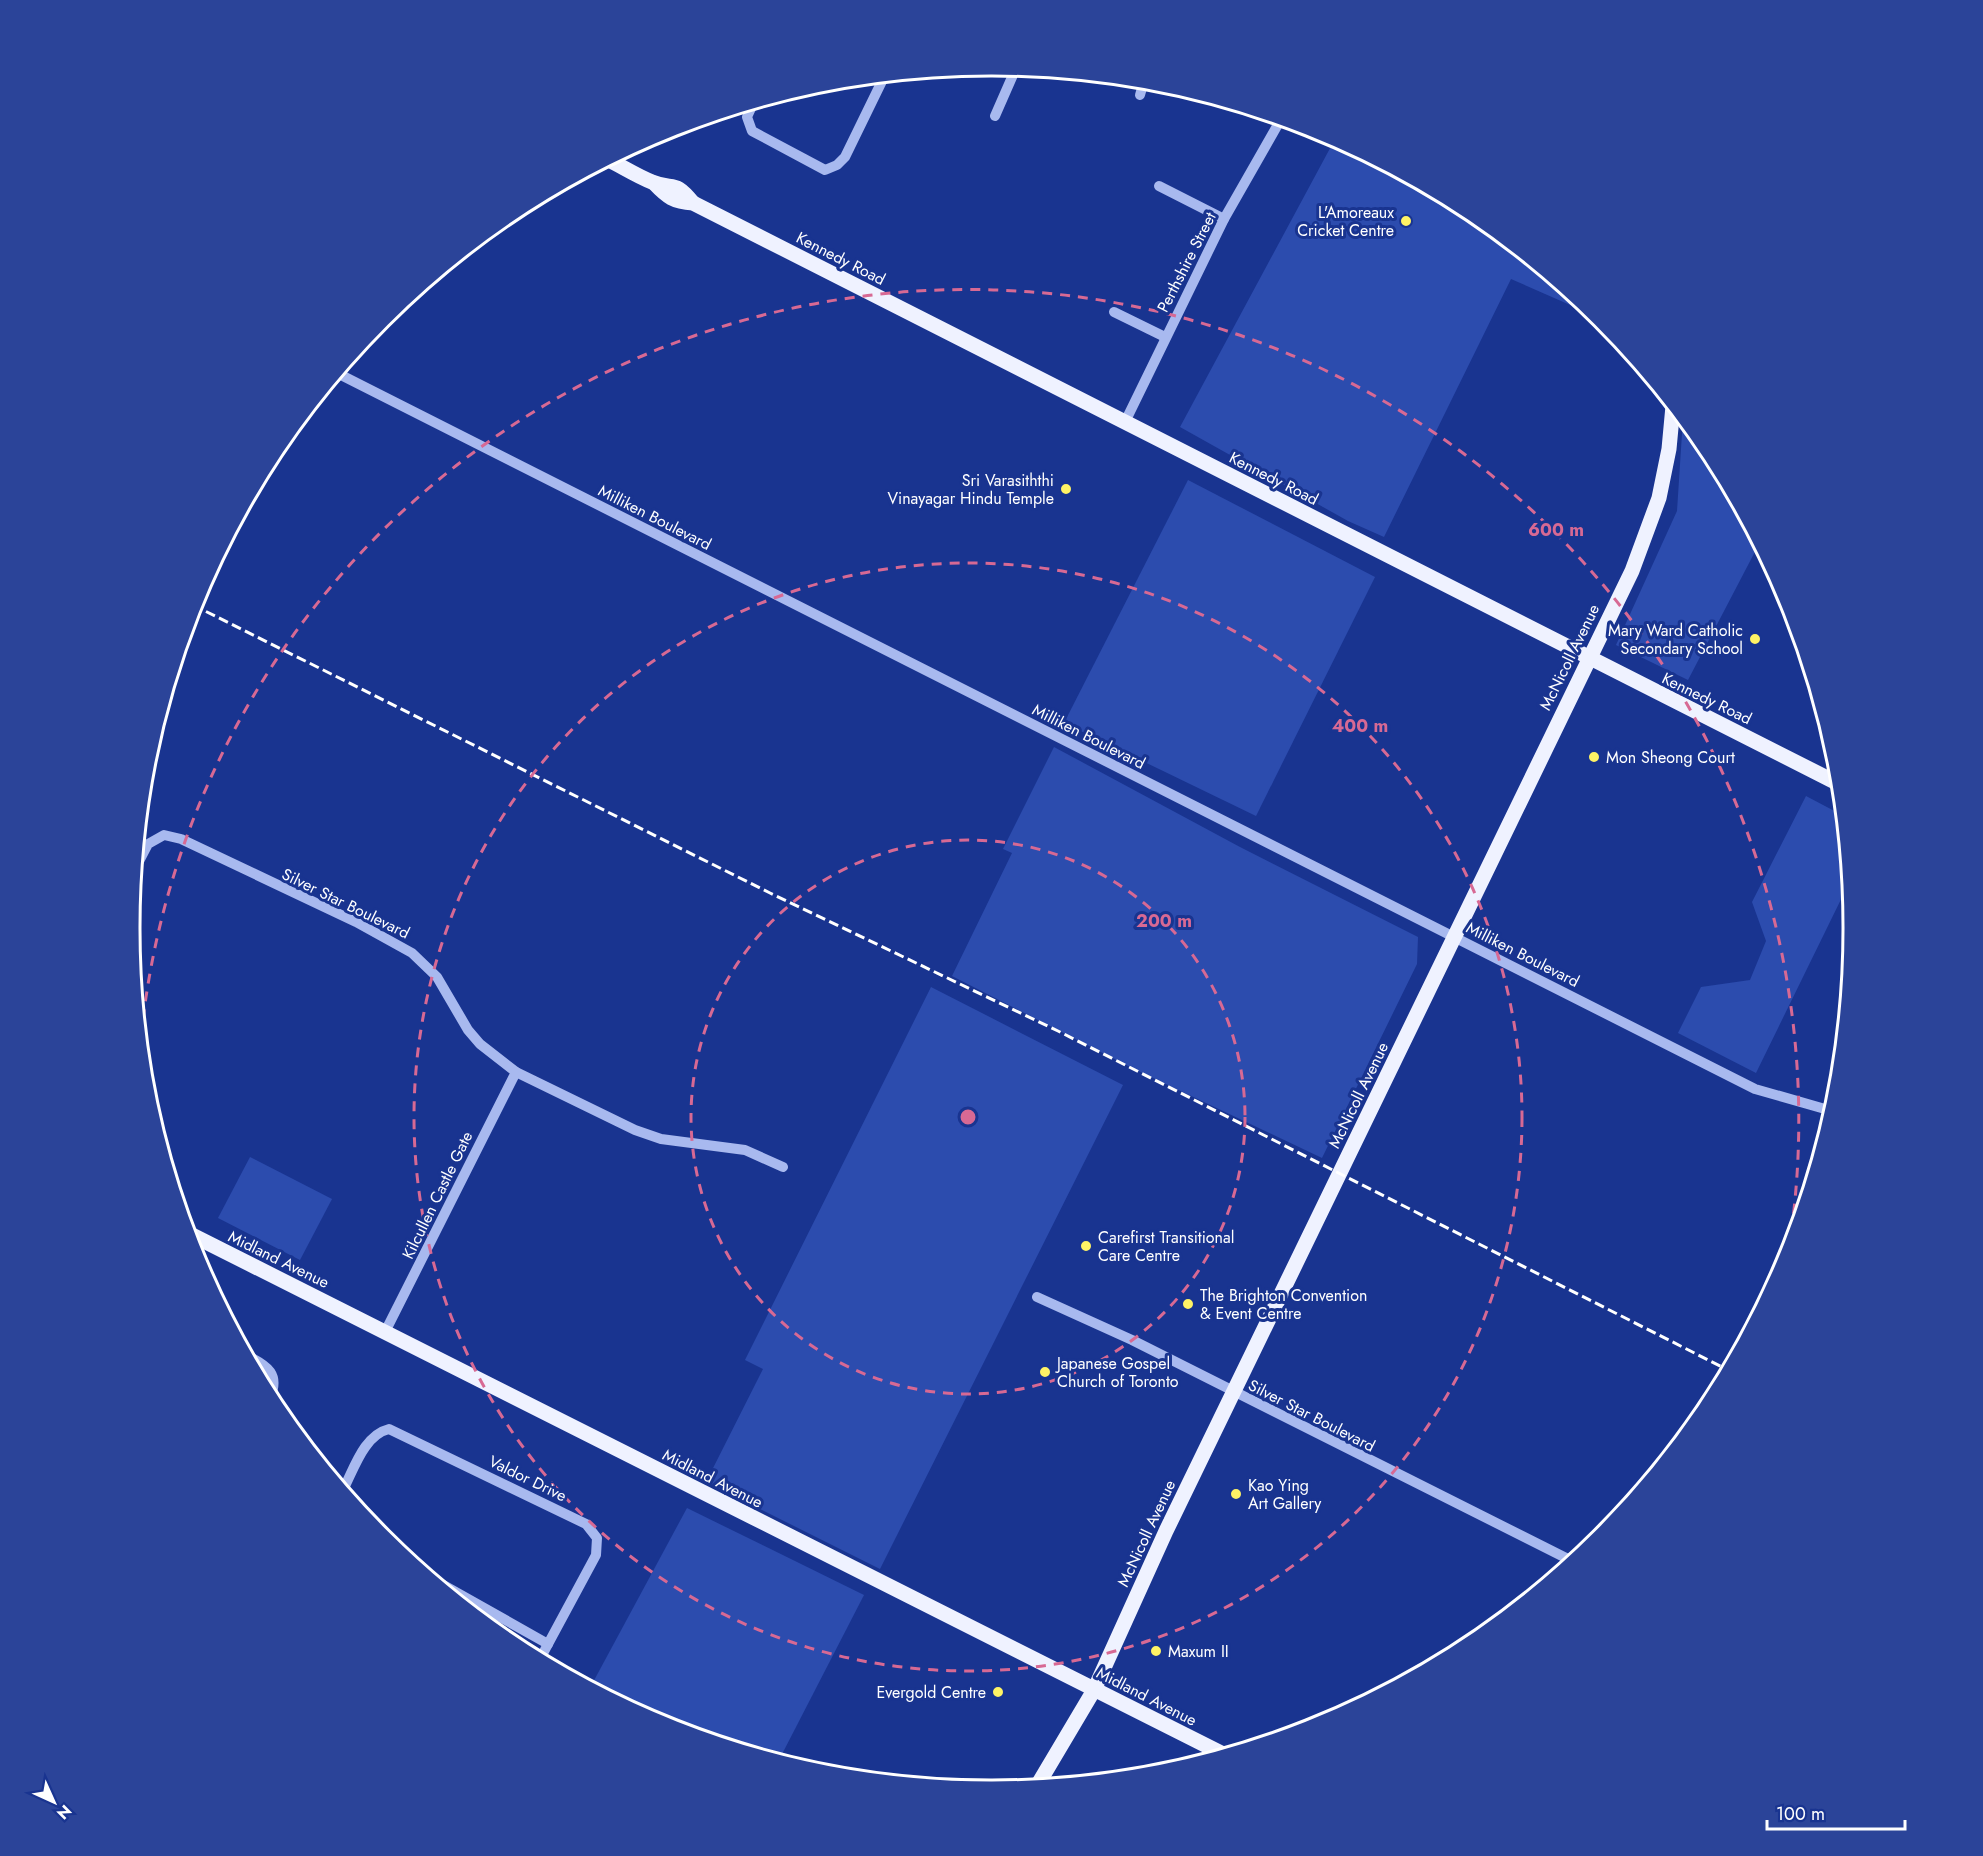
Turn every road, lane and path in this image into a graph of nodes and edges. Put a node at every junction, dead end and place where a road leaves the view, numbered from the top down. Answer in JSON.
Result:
{"nodes":[{"id":1,"x":1013,"y":77,"type":"edge"},
{"id":2,"x":880,"y":84,"type":"edge"},
{"id":3,"x":1141,"y":90,"type":"edge"},
{"id":4,"x":1140,"y":95,"type":"dead end"},
{"id":5,"x":749,"y":113,"type":"edge"},
{"id":6,"x":995,"y":116,"type":"dead end"},
{"id":7,"x":1277,"y":126,"type":"edge"},
{"id":8,"x":616,"y":164,"type":"edge"},
{"id":9,"x":1159,"y":186,"type":"dead end"},
{"id":10,"x":1224,"y":219,"type":"junction"},
{"id":11,"x":1114,"y":312,"type":"dead end"},
{"id":12,"x":1165,"y":337,"type":"junction"},
{"id":13,"x":343,"y":376,"type":"edge"},
{"id":14,"x":1672,"y":417,"type":"edge"},
{"id":15,"x":1125,"y":422,"type":"junction"},
{"id":16,"x":1588,"y":659,"type":"junction"},
{"id":17,"x":1830,"y":779,"type":"edge"},
{"id":18,"x":144,"y":852,"type":"edge"},
{"id":19,"x":1455,"y":937,"type":"junction"},
{"id":20,"x":516,"y":1072,"type":"junction"},
{"id":21,"x":1823,"y":1109,"type":"edge"},
{"id":22,"x":783,"y":1167,"type":"dead end"},
{"id":23,"x":199,"y":1239,"type":"edge"},
{"id":24,"x":1037,"y":1297,"type":"dead end"},
{"id":25,"x":385,"y":1332,"type":"junction"},
{"id":26,"x":261,"y":1364,"type":"edge"},
{"id":27,"x":274,"y":1385,"type":"edge"},
{"id":28,"x":1234,"y":1392,"type":"junction"},
{"id":29,"x":346,"y":1483,"type":"edge"},
{"id":30,"x":1565,"y":1557,"type":"edge"},
{"id":31,"x":465,"y":1597,"type":"edge"},
{"id":32,"x":548,"y":1644,"type":"junction"},
{"id":33,"x":544,"y":1652,"type":"edge"},
{"id":34,"x":1094,"y":1690,"type":"junction"},
{"id":35,"x":1214,"y":1749,"type":"edge"},
{"id":36,"x":1042,"y":1778,"type":"edge"}],
"edges":[{"from":1,"to":6,"type":"street"},
{"from":2,"to":5,"type":"street"},
{"from":3,"to":4,"type":"street"},
{"from":7,"to":10,"type":"street","name":"Perthshire Street"},
{"from":8,"to":15,"type":"main road","name":"Kennedy Road"},
{"from":9,"to":10,"type":"street"},
{"from":10,"to":12,"type":"street","name":"Perthshire Street"},
{"from":11,"to":12,"type":"street"},
{"from":12,"to":15,"type":"street","name":"Perthshire Street"},
{"from":13,"to":19,"type":"street","name":"Milliken Boulevard"},
{"from":14,"to":16,"type":"main road","name":"McNicoll Avenue"},
{"from":15,"to":16,"type":"main road","name":"Kennedy Road"},
{"from":16,"to":17,"type":"main road","name":"Kennedy Road"},
{"from":16,"to":19,"type":"main road","name":"McNicoll Avenue"},
{"from":18,"to":20,"type":"street","name":"Silver Star Boulevard"},
{"from":19,"to":21,"type":"street","name":"Milliken Boulevard"},
{"from":19,"to":28,"type":"main road","name":"McNicoll Avenue"},
{"from":20,"to":22,"type":"street","name":"Silver Star Boulevard"},
{"from":20,"to":25,"type":"street","name":"Kilcullen Castle Gate"},
{"from":23,"to":25,"type":"main road","name":"Midland Avenue"},
{"from":24,"to":28,"type":"street","name":"Silver Star Boulevard"},
{"from":25,"to":34,"type":"main road","name":"Midland Avenue"},
{"from":26,"to":27,"type":"street"},
{"from":28,"to":30,"type":"street","name":"Silver Star Boulevard"},
{"from":28,"to":34,"type":"main road","name":"McNicoll Avenue"},
{"from":29,"to":32,"type":"street","name":"Valdor Drive"},
{"from":31,"to":32,"type":"street"},
{"from":32,"to":33,"type":"street","name":"Valdor Drive"},
{"from":34,"to":35,"type":"main road","name":"Midland Avenue"},
{"from":34,"to":36,"type":"main road","name":"McNicoll Avenue"}]}
